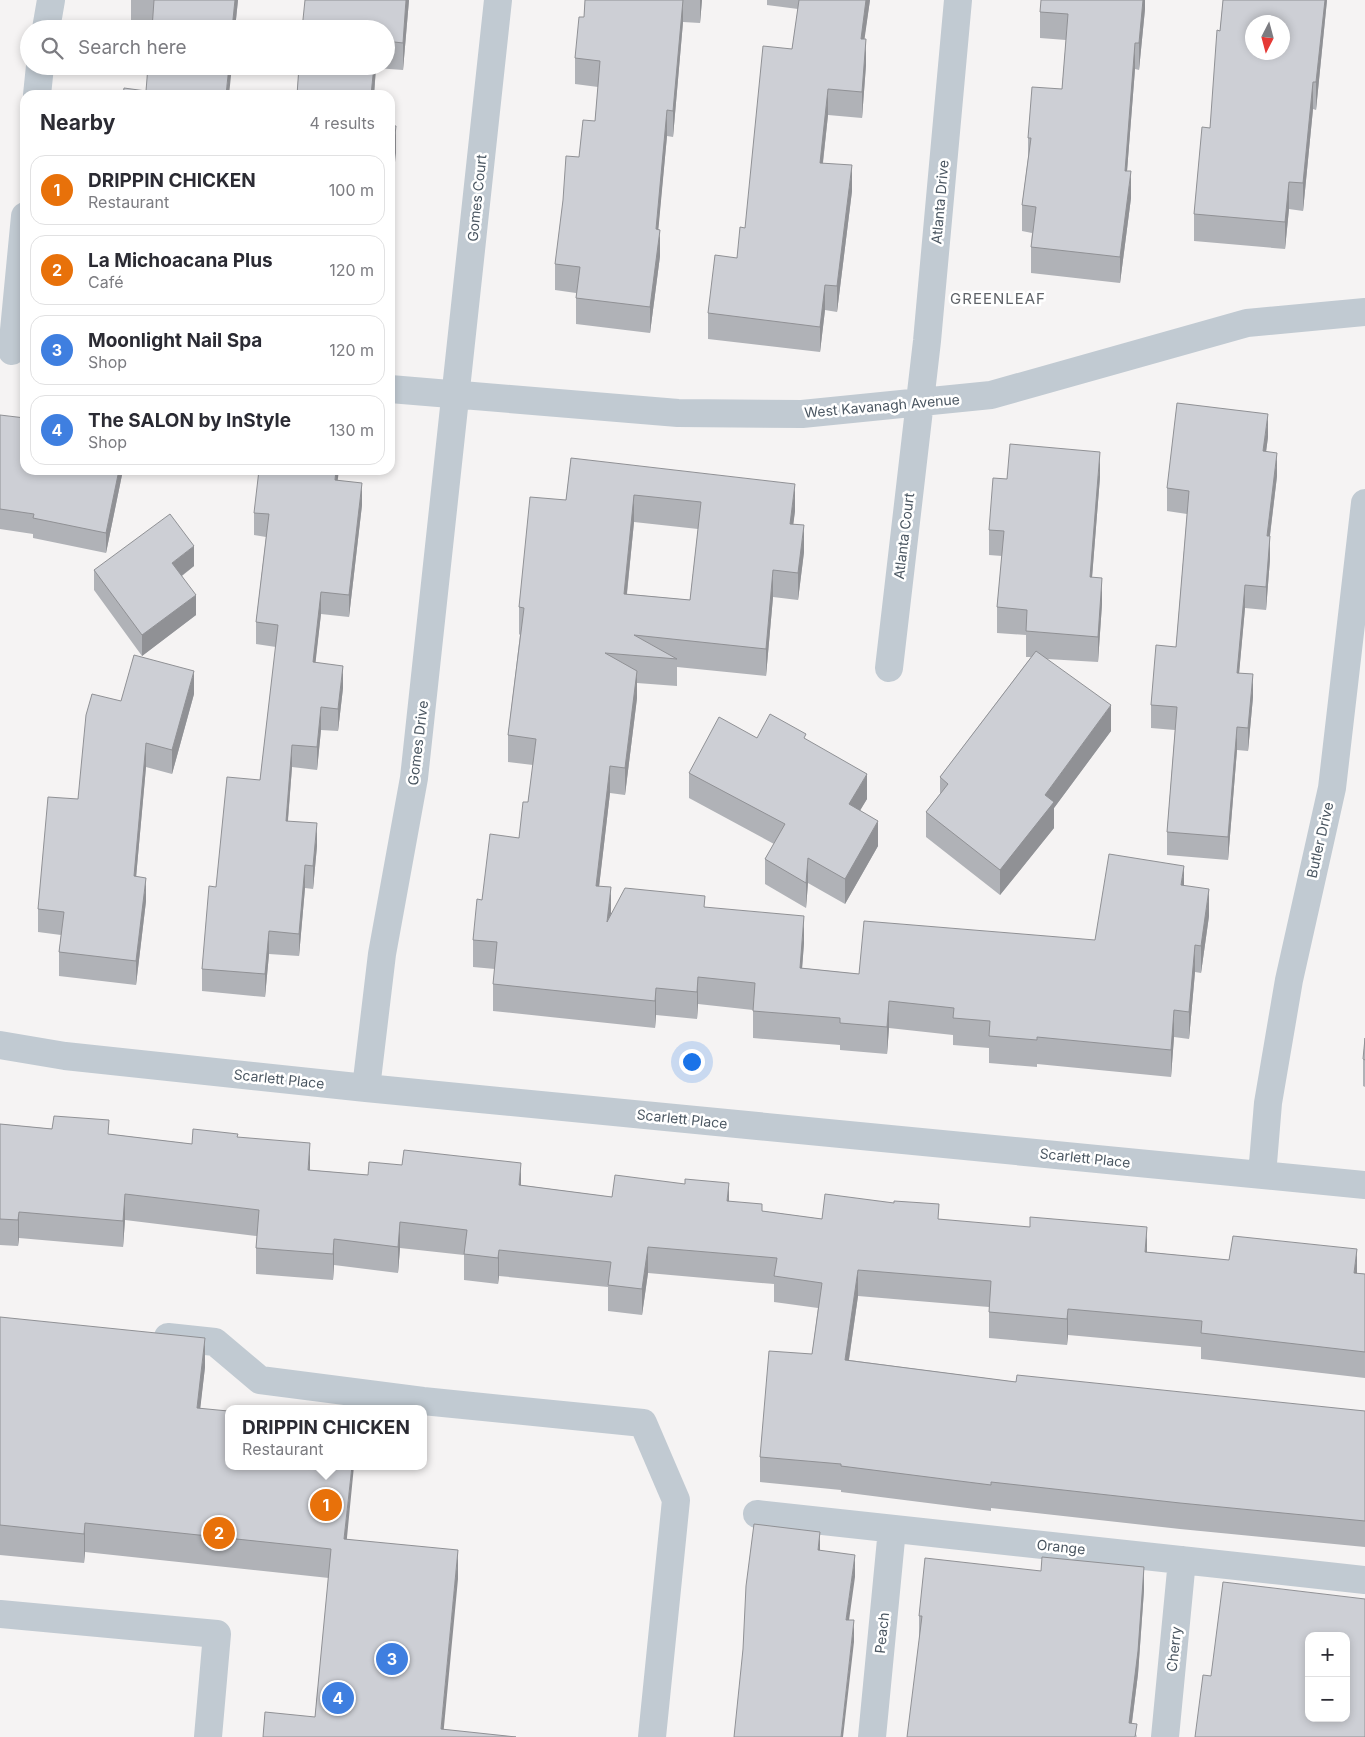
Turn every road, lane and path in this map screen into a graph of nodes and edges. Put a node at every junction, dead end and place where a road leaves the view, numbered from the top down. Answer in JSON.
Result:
{"nodes":[{"id":1,"x":51,"y":0,"type":"edge"},
{"id":2,"x":498,"y":0,"type":"edge"},
{"id":3,"x":958,"y":0,"type":"edge"},
{"id":4,"x":48,"y":20,"type":"edge"},
{"id":5,"x":39,"y":75,"type":"edge"},
{"id":6,"x":38,"y":90,"type":"edge"},
{"id":7,"x":20,"y":268,"type":"edge"},
{"id":8,"x":1365,"y":312,"type":"edge"},
{"id":9,"x":12,"y":351,"type":"edge"},
{"id":10,"x":395,"y":389,"type":"edge"},
{"id":11,"x":457,"y":395,"type":"junction"},
{"id":12,"x":920,"y":404,"type":"junction"},
{"id":13,"x":1365,"y":503,"type":"edge"},
{"id":14,"x":889,"y":668,"type":"dead end"},
{"id":15,"x":0,"y":1045,"type":"edge"},
{"id":16,"x":366,"y":1088,"type":"junction"},
{"id":17,"x":1262,"y":1175,"type":"junction"},
{"id":18,"x":1365,"y":1185,"type":"edge"},
{"id":19,"x":146,"y":1335,"type":"edge"},
{"id":20,"x":757,"y":1514,"type":"dead end"},
{"id":21,"x":892,"y":1529,"type":"junction"},
{"id":22,"x":1182,"y":1560,"type":"junction"},
{"id":23,"x":1365,"y":1580,"type":"edge"},
{"id":24,"x":0,"y":1614,"type":"edge"},
{"id":25,"x":208,"y":1737,"type":"edge"},
{"id":26,"x":652,"y":1737,"type":"edge"},
{"id":27,"x":872,"y":1737,"type":"edge"},
{"id":28,"x":1165,"y":1737,"type":"edge"}],
"edges":[{"from":1,"to":4,"type":"street"},
{"from":2,"to":11,"type":"street","name":"Gomes Court"},
{"from":3,"to":12,"type":"street","name":"Atlanta Drive"},
{"from":5,"to":6,"type":"street"},
{"from":7,"to":9,"type":"street"},
{"from":8,"to":12,"type":"street","name":"West Kavanagh Avenue"},
{"from":10,"to":11,"type":"street","name":"West Kavanagh Avenue"},
{"from":11,"to":12,"type":"street","name":"West Kavanagh Avenue"},
{"from":11,"to":16,"type":"street","name":"Gomes Drive"},
{"from":12,"to":14,"type":"street","name":"Atlanta Court"},
{"from":13,"to":17,"type":"street","name":"Butler Drive"},
{"from":15,"to":16,"type":"street","name":"Scarlett Place"},
{"from":16,"to":17,"type":"street","name":"Scarlett Place"},
{"from":17,"to":18,"type":"street","name":"Scarlett Place"},
{"from":19,"to":26,"type":"street"},
{"from":20,"to":21,"type":"street","name":"Orange"},
{"from":21,"to":22,"type":"street","name":"Orange"},
{"from":21,"to":27,"type":"street","name":"Peach"},
{"from":22,"to":23,"type":"street","name":"Orange"},
{"from":22,"to":28,"type":"street","name":"Cherry"},
{"from":24,"to":25,"type":"street"}]}
